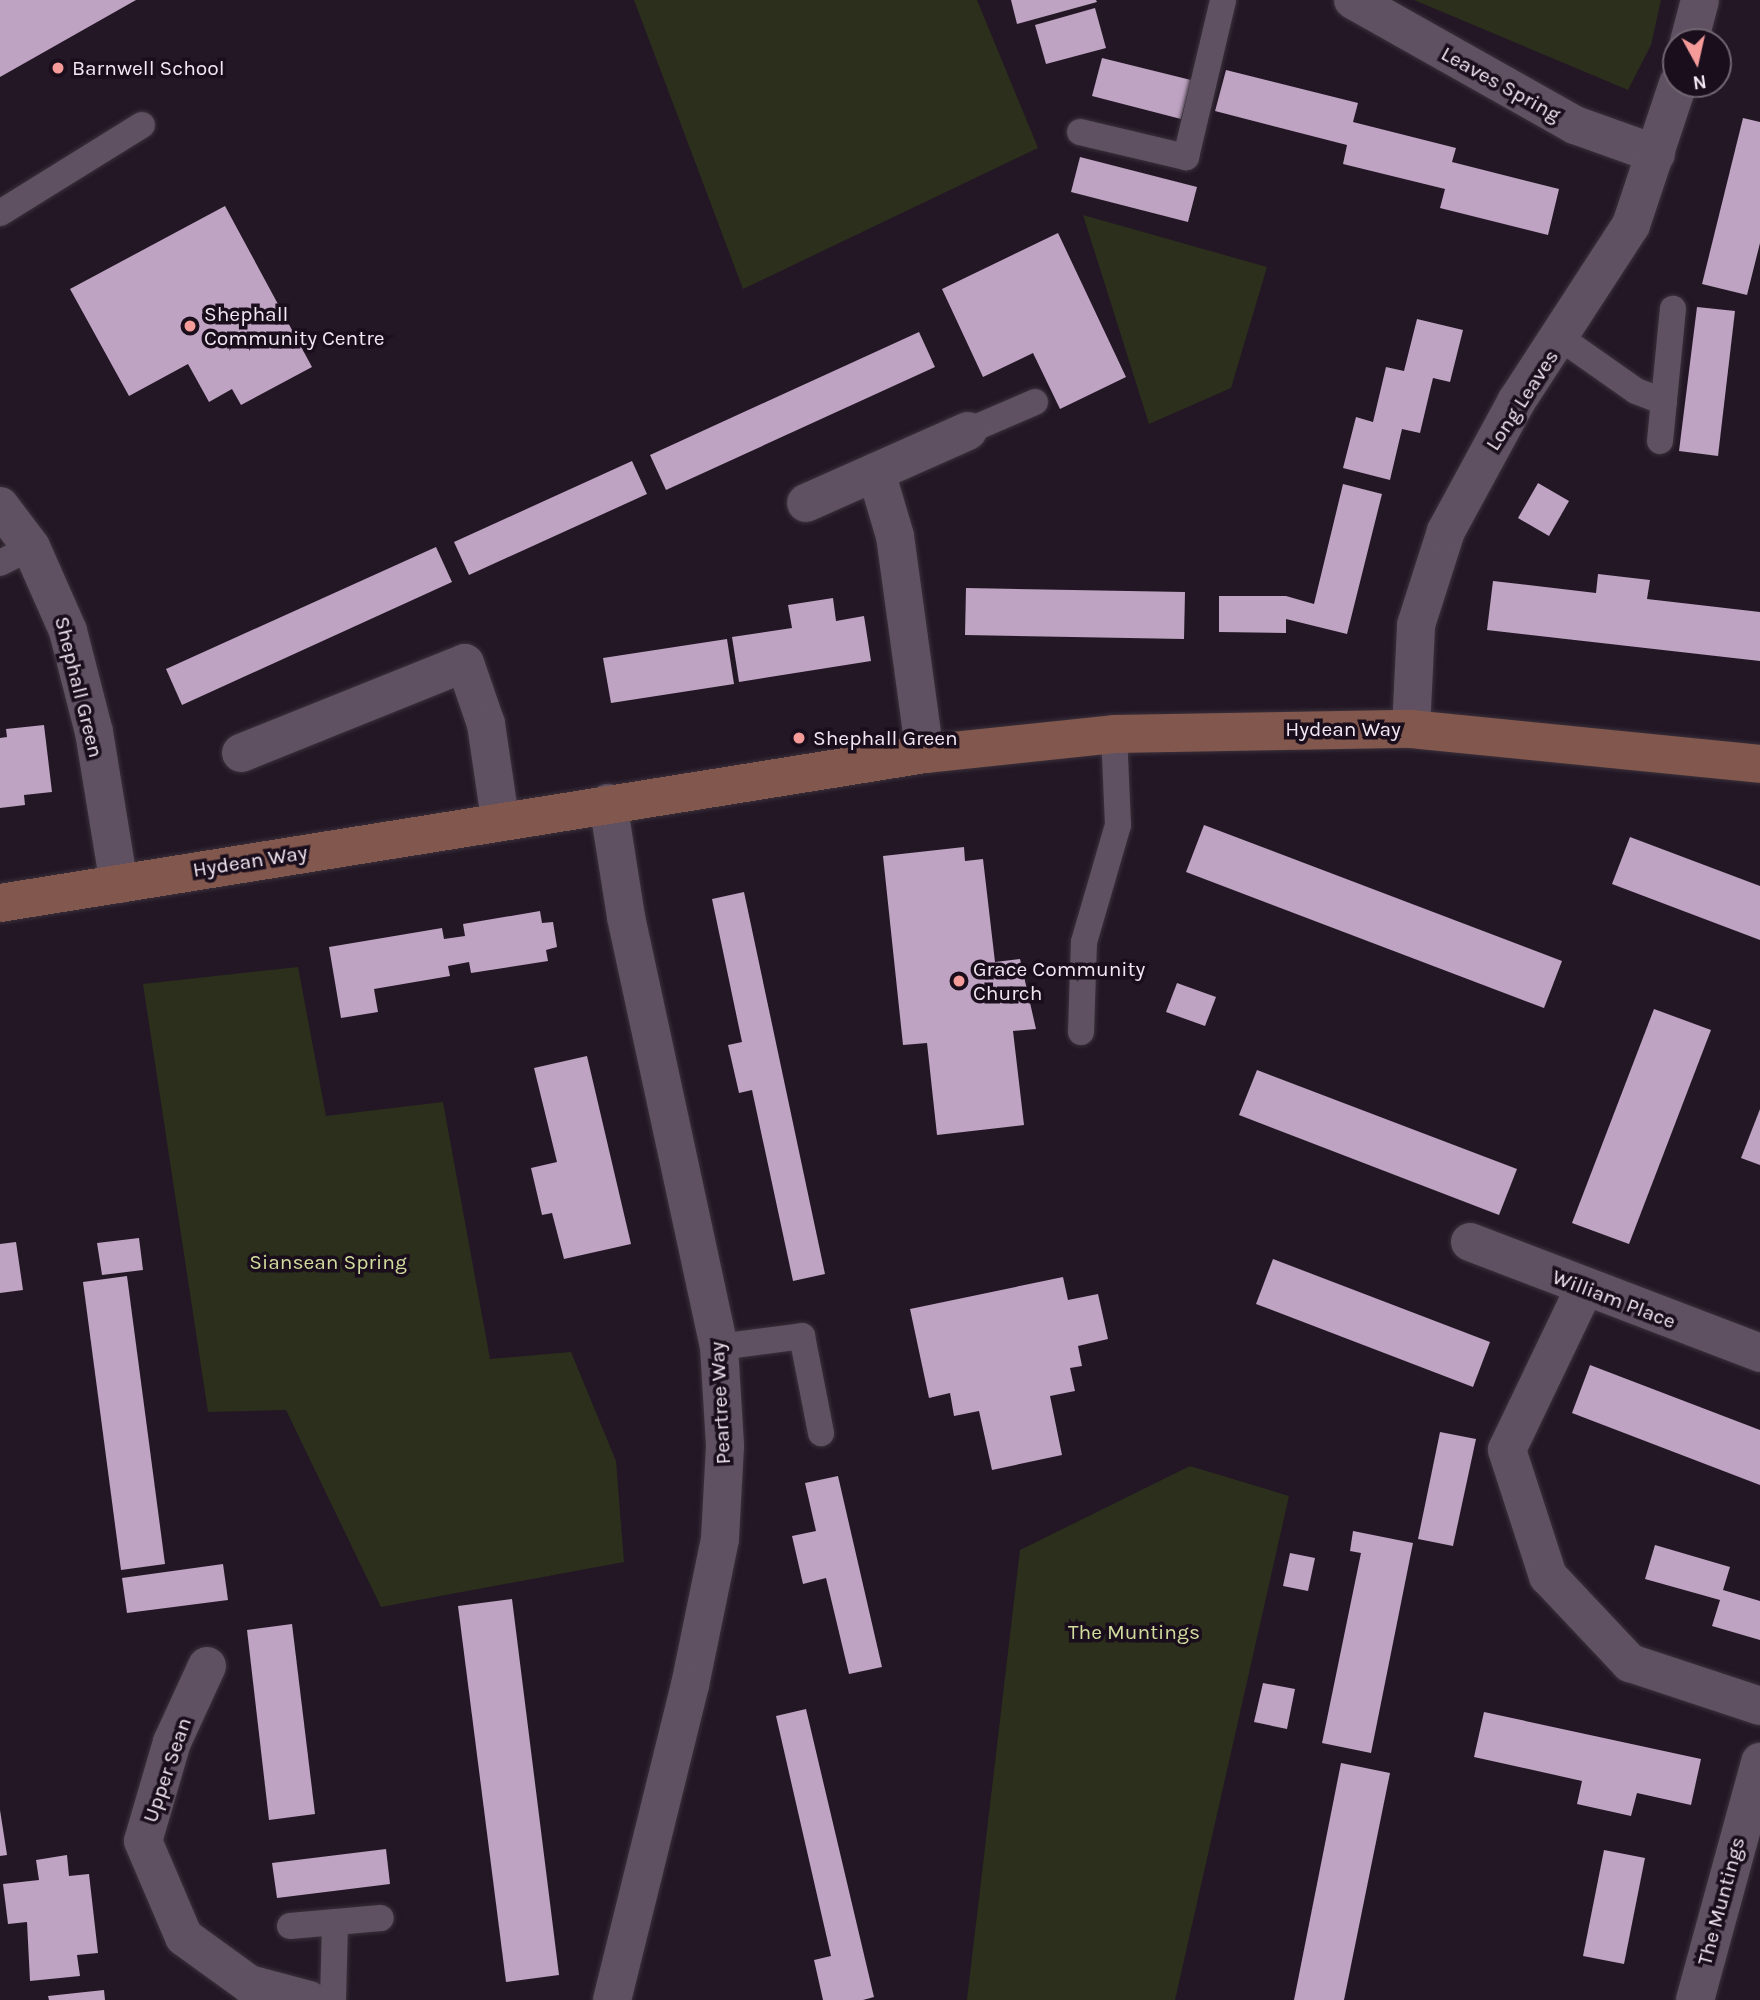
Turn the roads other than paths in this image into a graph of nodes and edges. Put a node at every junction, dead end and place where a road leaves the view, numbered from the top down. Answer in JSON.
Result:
{"nodes":[{"id":1,"x":1223,"y":0,"type":"edge"},
{"id":2,"x":1353,"y":0,"type":"edge"},
{"id":3,"x":1700,"y":0,"type":"edge"},
{"id":4,"x":1693,"y":28,"type":"edge"},
{"id":5,"x":1674,"y":98,"type":"edge"},
{"id":6,"x":142,"y":125,"type":"dead end"},
{"id":7,"x":1080,"y":132,"type":"dead end"},
{"id":8,"x":1656,"y":154,"type":"junction"},
{"id":9,"x":0,"y":213,"type":"edge"},
{"id":10,"x":1673,"y":309,"type":"dead end"},
{"id":11,"x":1562,"y":339,"type":"junction"},
{"id":12,"x":1035,"y":402,"type":"dead end"},
{"id":13,"x":1664,"y":402,"type":"junction"},
{"id":14,"x":968,"y":431,"type":"joint"},
{"id":15,"x":1660,"y":441,"type":"dead end"},
{"id":16,"x":876,"y":472,"type":"junction"},
{"id":17,"x":806,"y":503,"type":"dead end"},
{"id":18,"x":0,"y":506,"type":"edge"},
{"id":19,"x":16,"y":555,"type":"edge"},
{"id":20,"x":1411,"y":729,"type":"junction"},
{"id":21,"x":1114,"y":734,"type":"junction"},
{"id":22,"x":241,"y":753,"type":"dead end"},
{"id":23,"x":925,"y":754,"type":"junction"},
{"id":24,"x":1760,"y":764,"type":"edge"},
{"id":25,"x":608,"y":803,"type":"junction"},
{"id":26,"x":500,"y":819,"type":"junction"},
{"id":27,"x":119,"y":884,"type":"junction"},
{"id":28,"x":0,"y":903,"type":"edge"},
{"id":29,"x":1081,"y":1032,"type":"dead end"},
{"id":30,"x":1470,"y":1242,"type":"dead end"},
{"id":31,"x":1584,"y":1289,"type":"junction"},
{"id":32,"x":719,"y":1347,"type":"junction"},
{"id":33,"x":1760,"y":1353,"type":"edge"},
{"id":34,"x":821,"y":1433,"type":"dead end"},
{"id":35,"x":207,"y":1666,"type":"dead end"},
{"id":36,"x":1760,"y":1706,"type":"edge"},
{"id":37,"x":1760,"y":1762,"type":"edge"},
{"id":38,"x":381,"y":1918,"type":"dead end"},
{"id":39,"x":335,"y":1922,"type":"junction"},
{"id":40,"x":290,"y":1926,"type":"dead end"},
{"id":41,"x":309,"y":2000,"type":"edge"},
{"id":42,"x":332,"y":2000,"type":"edge"},
{"id":43,"x":612,"y":2000,"type":"edge"},
{"id":44,"x":1695,"y":2000,"type":"edge"}],
"edges":[{"from":1,"to":7,"type":"lane"},
{"from":2,"to":8,"type":"street","name":"Leaves Spring"},
{"from":3,"to":4,"type":"street"},
{"from":5,"to":8,"type":"street","name":"Long Leaves"},
{"from":6,"to":9,"type":"lane"},
{"from":8,"to":11,"type":"street","name":"Long Leaves"},
{"from":10,"to":13,"type":"lane"},
{"from":11,"to":13,"type":"lane"},
{"from":11,"to":20,"type":"street","name":"Long Leaves"},
{"from":12,"to":14,"type":"lane"},
{"from":13,"to":15,"type":"lane"},
{"from":14,"to":16,"type":"street"},
{"from":16,"to":17,"type":"street"},
{"from":16,"to":23,"type":"street"},
{"from":18,"to":19,"type":"street","name":"Shephall Green"},
{"from":19,"to":27,"type":"street","name":"Shephall Green"},
{"from":20,"to":21,"type":"street","name":"Hydean Way"},
{"from":20,"to":24,"type":"street","name":"Hydean Way"},
{"from":21,"to":23,"type":"street","name":"Hydean Way"},
{"from":21,"to":29,"type":"lane"},
{"from":22,"to":26,"type":"street"},
{"from":23,"to":25,"type":"street","name":"Hydean Way"},
{"from":25,"to":26,"type":"street","name":"Hydean Way"},
{"from":25,"to":32,"type":"street","name":"Peartree Way"},
{"from":26,"to":27,"type":"street","name":"Hydean Way"},
{"from":27,"to":28,"type":"street","name":"Hydean Way"},
{"from":30,"to":31,"type":"street","name":"William Place"},
{"from":31,"to":33,"type":"street","name":"William Place"},
{"from":31,"to":36,"type":"street"},
{"from":32,"to":34,"type":"lane"},
{"from":32,"to":43,"type":"street","name":"Peartree Way"},
{"from":35,"to":41,"type":"street","name":"Upper Sean"},
{"from":37,"to":44,"type":"street","name":"The Muntings"},
{"from":38,"to":39,"type":"lane"},
{"from":39,"to":40,"type":"lane"},
{"from":39,"to":42,"type":"lane"}]}
